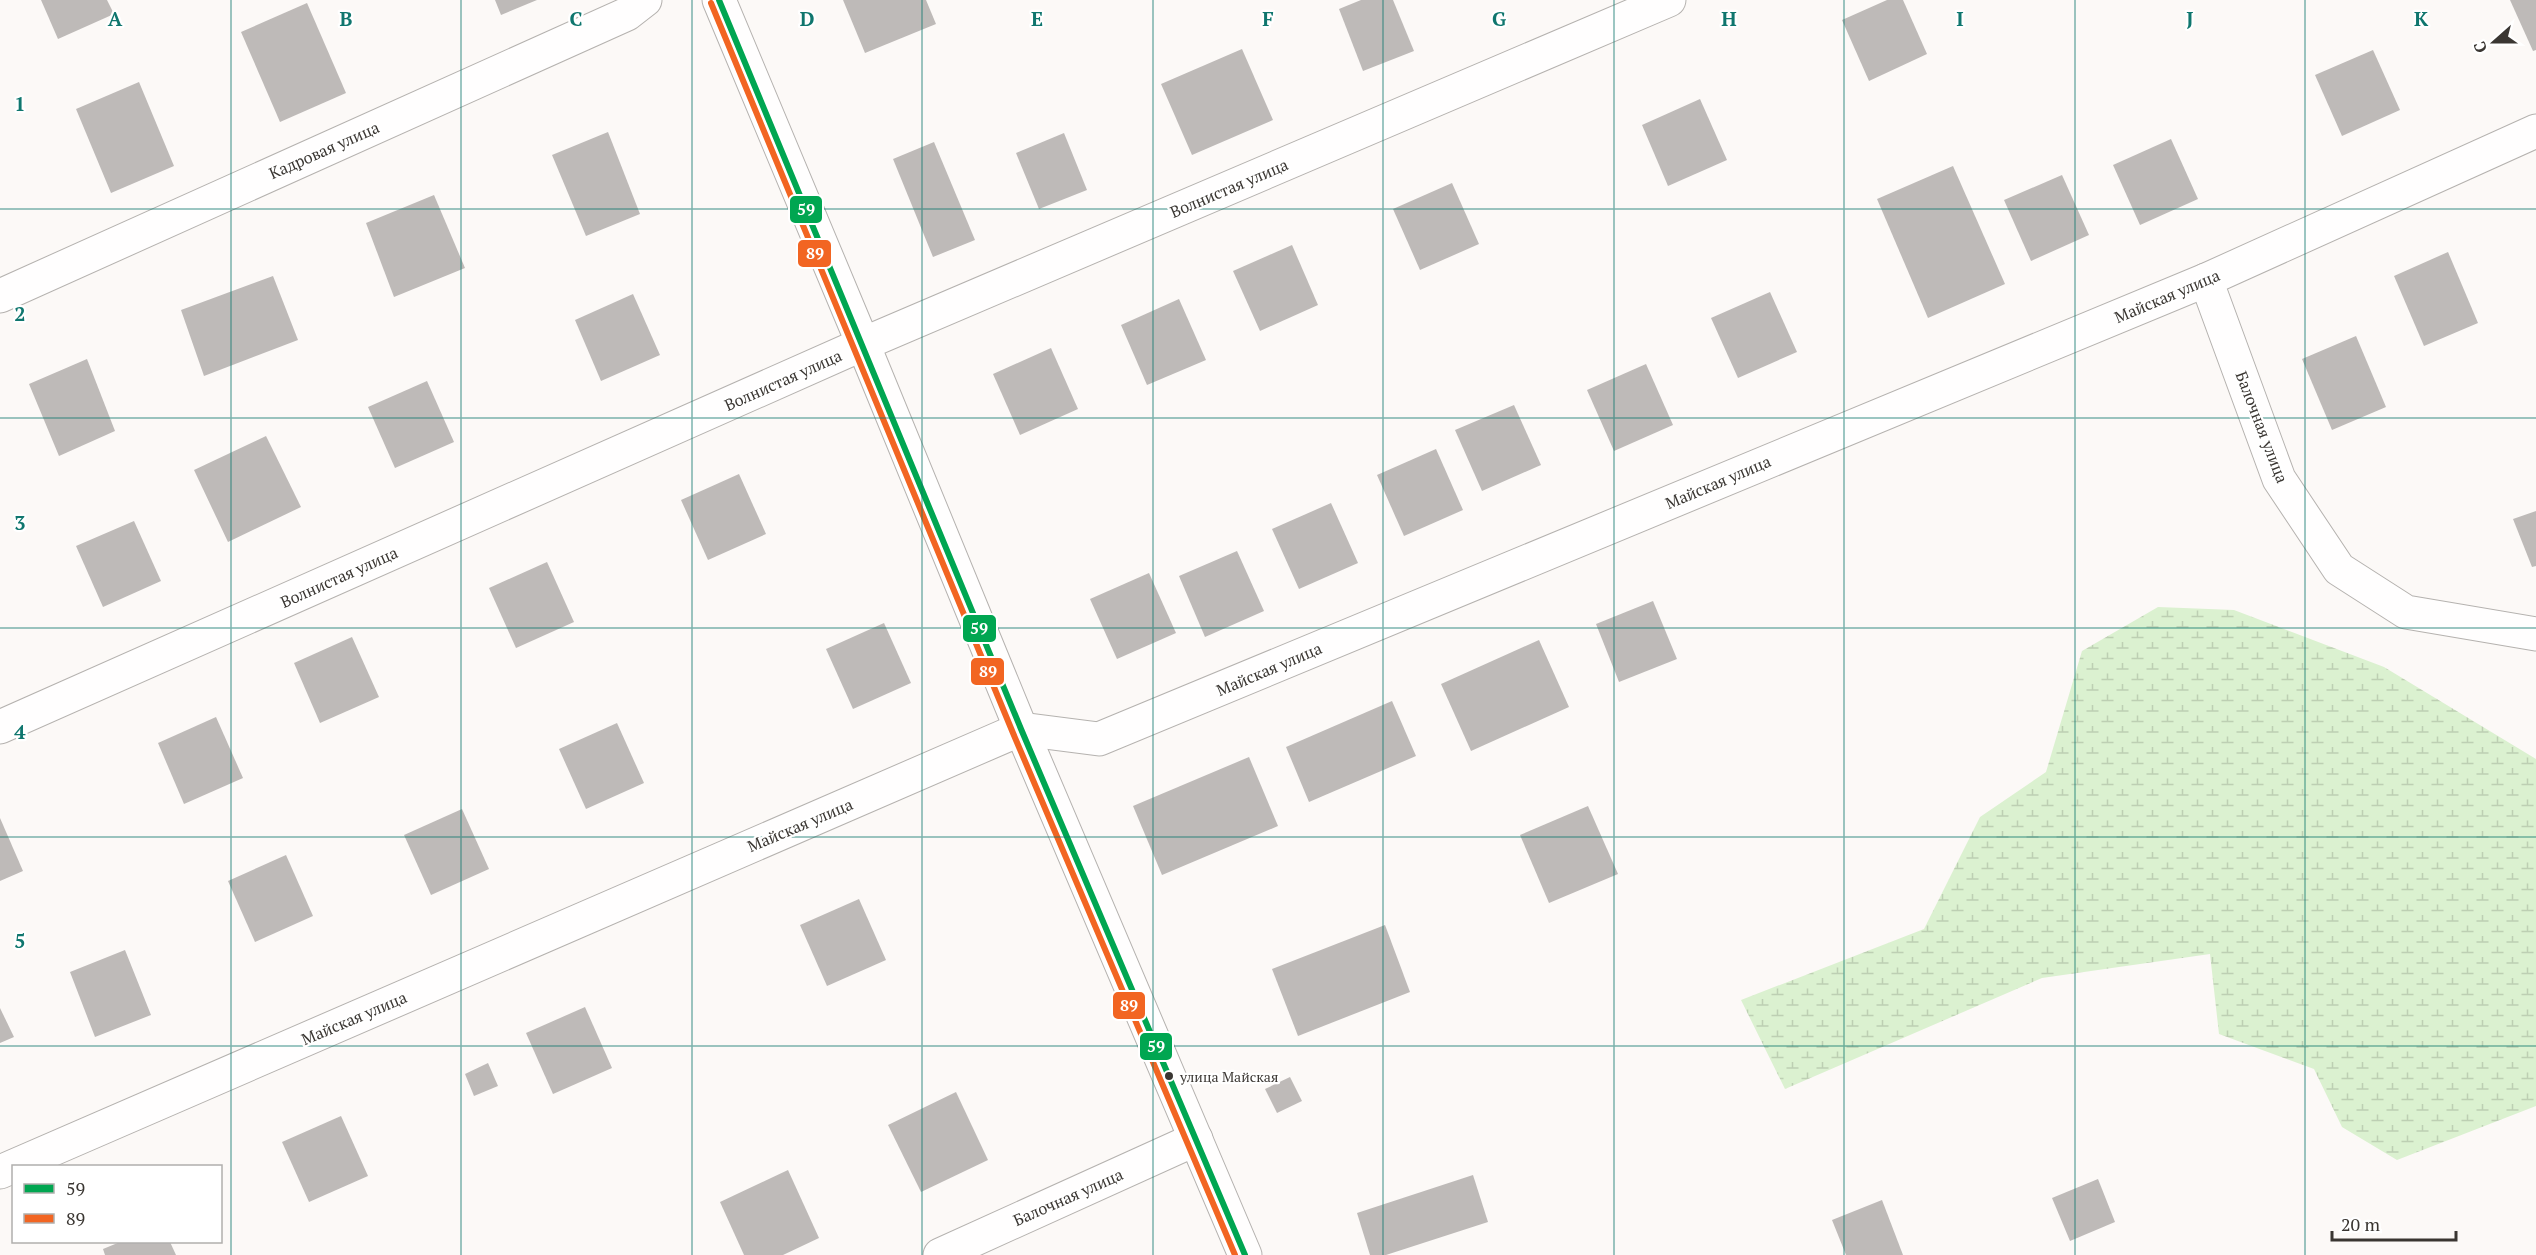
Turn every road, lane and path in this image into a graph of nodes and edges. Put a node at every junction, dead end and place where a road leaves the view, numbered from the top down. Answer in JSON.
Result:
{"nodes":[{"id":1,"x":645,"y":0,"type":"edge"},
{"id":2,"x":719,"y":0,"type":"edge"},
{"id":3,"x":1669,"y":0,"type":"edge"},
{"id":4,"x":2536,"y":132,"type":"edge"},
{"id":5,"x":2206,"y":280,"type":"junction"},
{"id":6,"x":0,"y":296,"type":"edge"},
{"id":7,"x":863,"y":344,"type":"junction"},
{"id":8,"x":2536,"y":634,"type":"edge"},
{"id":9,"x":0,"y":728,"type":"edge"},
{"id":10,"x":1021,"y":729,"type":"junction"},
{"id":11,"x":1196,"y":1139,"type":"junction"},
{"id":12,"x":16,"y":1165,"type":"edge"},
{"id":13,"x":940,"y":1255,"type":"edge"},
{"id":14,"x":1245,"y":1255,"type":"edge"}],
"edges":[{"from":1,"to":6,"type":"street","name":"Кадровая улица"},
{"from":2,"to":7,"type":"street"},
{"from":3,"to":7,"type":"street","name":"Волнистая улица"},
{"from":4,"to":5,"type":"street","name":"Майская улица"},
{"from":5,"to":8,"type":"street","name":"Балочная улица"},
{"from":5,"to":10,"type":"street","name":"Майская улица"},
{"from":7,"to":9,"type":"street","name":"Волнистая улица"},
{"from":7,"to":10,"type":"street"},
{"from":10,"to":11,"type":"street"},
{"from":10,"to":12,"type":"street","name":"Майская улица"},
{"from":11,"to":13,"type":"street","name":"Балочная улица"},
{"from":11,"to":14,"type":"street"}]}
